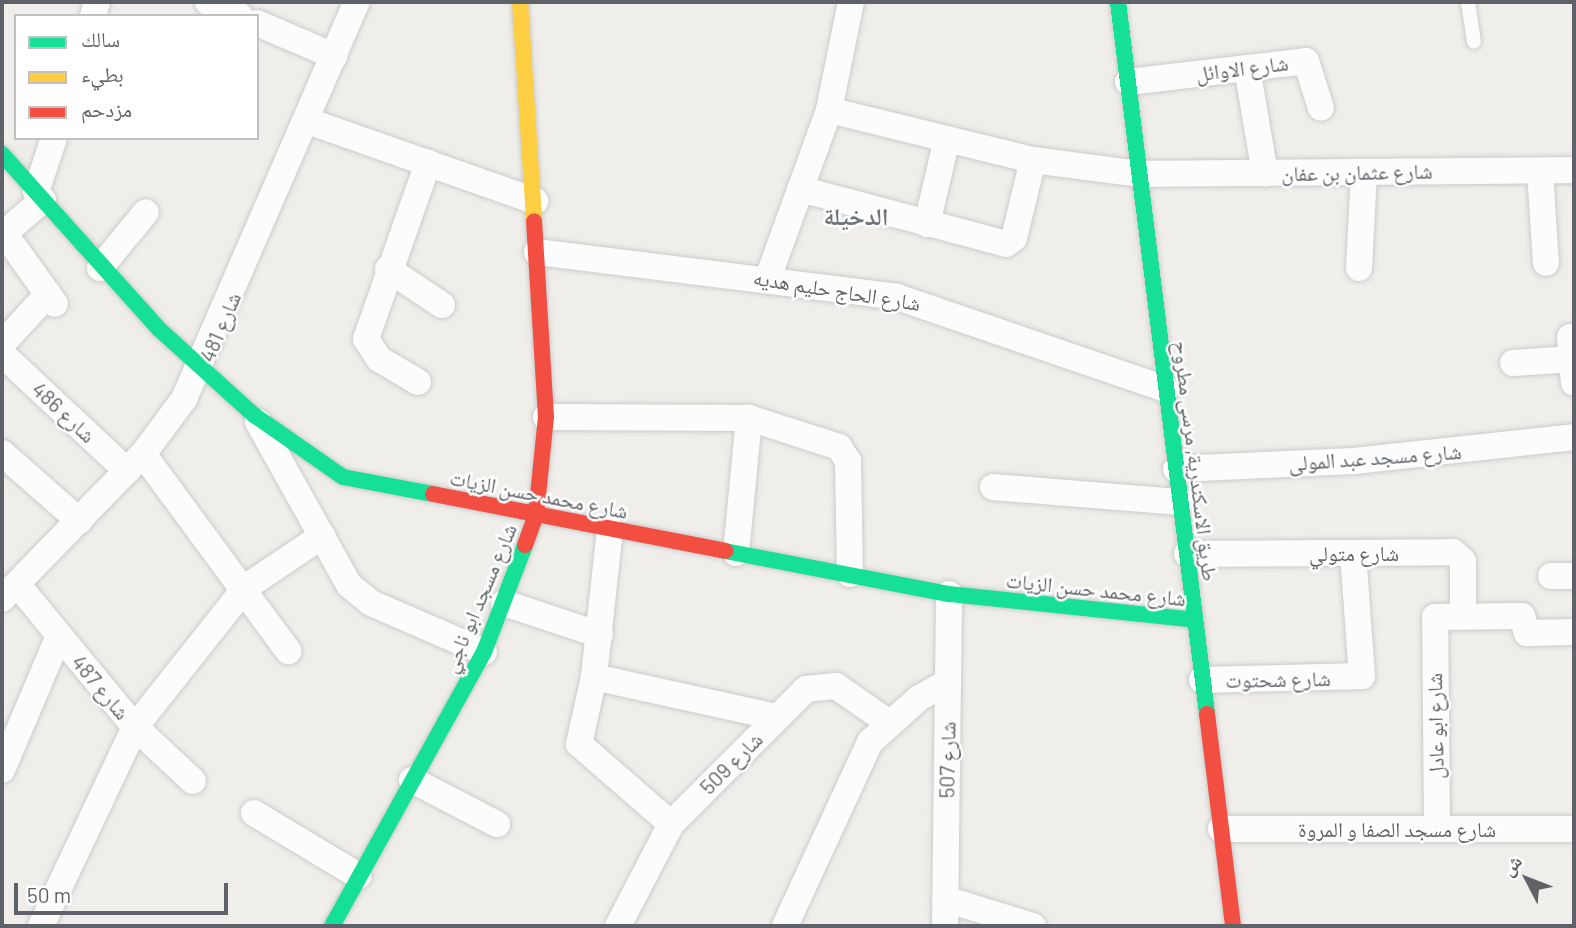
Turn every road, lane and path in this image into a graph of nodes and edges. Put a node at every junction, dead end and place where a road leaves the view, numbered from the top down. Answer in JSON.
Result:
{"nodes":[{"id":1,"x":208,"y":2,"type":"edge"},
{"id":2,"x":357,"y":2,"type":"edge"},
{"id":3,"x":520,"y":2,"type":"edge"},
{"id":4,"x":851,"y":2,"type":"edge"},
{"id":5,"x":1118,"y":2,"type":"edge"},
{"id":6,"x":1468,"y":2,"type":"edge"},
{"id":7,"x":235,"y":14,"type":"edge"},
{"id":8,"x":259,"y":24,"type":"edge"},
{"id":9,"x":1474,"y":42,"type":"dead end"},
{"id":10,"x":334,"y":56,"type":"junction"},
{"id":11,"x":1247,"y":68,"type":"junction"},
{"id":12,"x":1128,"y":82,"type":"junction"},
{"id":13,"x":1321,"y":108,"type":"dead end"},
{"id":14,"x":829,"y":110,"type":"junction"},
{"id":15,"x":308,"y":121,"type":"junction"},
{"id":16,"x":947,"y":139,"type":"junction"},
{"id":17,"x":54,"y":140,"type":"edge"},
{"id":18,"x":2,"y":154,"type":"edge"},
{"id":19,"x":1033,"y":160,"type":"junction"},
{"id":20,"x":428,"y":163,"type":"junction"},
{"id":21,"x":1540,"y":170,"type":"junction"},
{"id":22,"x":1574,"y":170,"type":"edge"},
{"id":23,"x":1364,"y":172,"type":"junction"},
{"id":24,"x":1265,"y":173,"type":"junction"},
{"id":25,"x":1139,"y":174,"type":"junction"},
{"id":26,"x":800,"y":189,"type":"junction"},
{"id":27,"x":40,"y":196,"type":"junction"},
{"id":28,"x":535,"y":201,"type":"junction"},
{"id":29,"x":146,"y":212,"type":"dead end"},
{"id":30,"x":927,"y":225,"type":"junction"},
{"id":31,"x":3,"y":234,"type":"edge"},
{"id":32,"x":537,"y":252,"type":"junction"},
{"id":33,"x":1546,"y":263,"type":"dead end"},
{"id":34,"x":100,"y":268,"type":"junction"},
{"id":35,"x":1359,"y":268,"type":"dead end"},
{"id":36,"x":388,"y":269,"type":"junction"},
{"id":37,"x":768,"y":278,"type":"junction"},
{"id":38,"x":442,"y":304,"type":"dead end"},
{"id":39,"x":2,"y":344,"type":"edge"},
{"id":40,"x":2,"y":354,"type":"edge"},
{"id":41,"x":1573,"y":359,"type":"edge"},
{"id":42,"x":1513,"y":363,"type":"dead end"},
{"id":43,"x":202,"y":369,"type":"junction"},
{"id":44,"x":418,"y":382,"type":"dead end"},
{"id":45,"x":1166,"y":389,"type":"junction"},
{"id":46,"x":254,"y":415,"type":"junction"},
{"id":47,"x":546,"y":417,"type":"junction"},
{"id":48,"x":749,"y":418,"type":"junction"},
{"id":49,"x":1574,"y":436,"type":"edge"},
{"id":50,"x":2,"y":453,"type":"edge"},
{"id":51,"x":135,"y":463,"type":"junction"},
{"id":52,"x":1176,"y":469,"type":"junction"},
{"id":53,"x":993,"y":487,"type":"dead end"},
{"id":54,"x":1180,"y":502,"type":"junction"},
{"id":55,"x":536,"y":515,"type":"junction"},
{"id":56,"x":79,"y":521,"type":"junction"},
{"id":57,"x":610,"y":529,"type":"junction"},
{"id":58,"x":321,"y":536,"type":"junction"},
{"id":59,"x":736,"y":553,"type":"junction"},
{"id":60,"x":1353,"y":553,"type":"junction"},
{"id":61,"x":1187,"y":554,"type":"junction"},
{"id":62,"x":850,"y":574,"type":"junction"},
{"id":63,"x":246,"y":587,"type":"junction"},
{"id":64,"x":9,"y":592,"type":"edge"},
{"id":65,"x":949,"y":594,"type":"junction"},
{"id":66,"x":504,"y":603,"type":"junction"},
{"id":67,"x":1463,"y":615,"type":"junction"},
{"id":68,"x":1195,"y":620,"type":"junction"},
{"id":69,"x":1574,"y":632,"type":"edge"},
{"id":70,"x":600,"y":635,"type":"junction"},
{"id":71,"x":59,"y":636,"type":"junction"},
{"id":72,"x":288,"y":651,"type":"dead end"},
{"id":73,"x":484,"y":652,"type":"junction"},
{"id":74,"x":594,"y":677,"type":"junction"},
{"id":75,"x":1202,"y":680,"type":"junction"},
{"id":76,"x":948,"y":682,"type":"junction"},
{"id":77,"x":776,"y":717,"type":"junction"},
{"id":78,"x":889,"y":723,"type":"junction"},
{"id":79,"x":135,"y":727,"type":"junction"},
{"id":80,"x":2,"y":770,"type":"edge"},
{"id":81,"x":412,"y":780,"type":"junction"},
{"id":82,"x":193,"y":781,"type":"dead end"},
{"id":83,"x":254,"y":813,"type":"dead end"},
{"id":84,"x":497,"y":824,"type":"dead end"},
{"id":85,"x":671,"y":824,"type":"junction"},
{"id":86,"x":1221,"y":829,"type":"junction"},
{"id":87,"x":1437,"y":829,"type":"junction"},
{"id":88,"x":1574,"y":829,"type":"edge"},
{"id":89,"x":354,"y":885,"type":"junction"},
{"id":90,"x":945,"y":899,"type":"junction"},
{"id":91,"x":41,"y":926,"type":"edge"},
{"id":92,"x":332,"y":926,"type":"edge"},
{"id":93,"x":346,"y":926,"type":"edge"},
{"id":94,"x":618,"y":926,"type":"edge"},
{"id":95,"x":785,"y":926,"type":"edge"},
{"id":96,"x":945,"y":926,"type":"edge"},
{"id":97,"x":1033,"y":926,"type":"edge"},
{"id":98,"x":1233,"y":926,"type":"edge"}],
"edges":[{"from":1,"to":7,"type":"street"},
{"from":2,"to":10,"type":"street","name":"شارع 481"},
{"from":3,"to":28,"type":"street","name":"شارع مسجد ابو ناجي"},
{"from":4,"to":14,"type":"street"},
{"from":5,"to":12,"type":"street","name":"طريق الاسكندرية, مرسى مطروح"},
{"from":6,"to":9,"type":"lane"},
{"from":8,"to":10,"type":"street"},
{"from":10,"to":15,"type":"street","name":"شارع 481"},
{"from":11,"to":12,"type":"street","name":"شارع الاوائل"},
{"from":11,"to":13,"type":"street","name":"شارع الاوائل"},
{"from":11,"to":24,"type":"street"},
{"from":12,"to":25,"type":"street","name":"طريق الاسكندرية, مرسى مطروح"},
{"from":14,"to":16,"type":"street","name":"شارع عثمان بن عفان"},
{"from":14,"to":26,"type":"street"},
{"from":15,"to":20,"type":"street"},
{"from":15,"to":43,"type":"street","name":"شارع 481"},
{"from":16,"to":19,"type":"street","name":"شارع عثمان بن عفان"},
{"from":16,"to":30,"type":"street"},
{"from":17,"to":27,"type":"street"},
{"from":18,"to":27,"type":"street","name":"شارع محمد حسن الزيات"},
{"from":19,"to":25,"type":"street","name":"شارع عثمان بن عفان"},
{"from":19,"to":30,"type":"street"},
{"from":20,"to":28,"type":"street"},
{"from":20,"to":36,"type":"street"},
{"from":21,"to":22,"type":"street","name":"شارع عثمان بن عفان"},
{"from":21,"to":23,"type":"street","name":"شارع عثمان بن عفان"},
{"from":21,"to":33,"type":"street"},
{"from":23,"to":24,"type":"street","name":"شارع عثمان بن عفان"},
{"from":23,"to":35,"type":"street"},
{"from":24,"to":25,"type":"street","name":"شارع عثمان بن عفان"},
{"from":25,"to":45,"type":"street","name":"طريق الاسكندرية, مرسى مطروح"},
{"from":26,"to":30,"type":"street"},
{"from":26,"to":37,"type":"street"},
{"from":27,"to":31,"type":"street"},
{"from":27,"to":34,"type":"street","name":"شارع محمد حسن الزيات"},
{"from":28,"to":32,"type":"street","name":"شارع مسجد ابو ناجي"},
{"from":29,"to":34,"type":"street"},
{"from":31,"to":39,"type":"street"},
{"from":32,"to":37,"type":"street","name":"شارع الحاج حليم هديه"},
{"from":32,"to":47,"type":"street","name":"شارع مسجد ابو ناجي"},
{"from":34,"to":43,"type":"street","name":"شارع محمد حسن الزيات"},
{"from":36,"to":38,"type":"street"},
{"from":36,"to":44,"type":"street"},
{"from":37,"to":45,"type":"street","name":"شارع الحاج حليم هديه"},
{"from":40,"to":51,"type":"street","name":"شارع 486"},
{"from":41,"to":42,"type":"street"},
{"from":43,"to":46,"type":"street","name":"شارع محمد حسن الزيات"},
{"from":43,"to":51,"type":"street","name":"شارع 481"},
{"from":45,"to":52,"type":"street","name":"طريق الاسكندرية, مرسى مطروح"},
{"from":46,"to":55,"type":"street","name":"شارع محمد حسن الزيات"},
{"from":46,"to":58,"type":"street"},
{"from":47,"to":48,"type":"street"},
{"from":47,"to":55,"type":"street","name":"شارع مسجد ابو ناجي"},
{"from":48,"to":59,"type":"street"},
{"from":48,"to":62,"type":"street"},
{"from":49,"to":52,"type":"street","name":"شارع مسجد عبد المولى"},
{"from":50,"to":56,"type":"street"},
{"from":51,"to":56,"type":"street","name":"شارع 481"},
{"from":51,"to":63,"type":"street","name":"شارع 486"},
{"from":52,"to":54,"type":"street","name":"طريق الاسكندرية, مرسى مطروح"},
{"from":53,"to":54,"type":"street"},
{"from":54,"to":61,"type":"street","name":"طريق الاسكندرية, مرسى مطروح"},
{"from":55,"to":57,"type":"street","name":"شارع محمد حسن الزيات"},
{"from":55,"to":66,"type":"street","name":"شارع مسجد ابو ناجي"},
{"from":56,"to":64,"type":"street","name":"شارع 481"},
{"from":57,"to":59,"type":"street","name":"شارع محمد حسن الزيات"},
{"from":57,"to":70,"type":"street"},
{"from":58,"to":63,"type":"street"},
{"from":58,"to":73,"type":"street"},
{"from":59,"to":62,"type":"street","name":"شارع محمد حسن الزيات"},
{"from":60,"to":61,"type":"street","name":"شارع متولي"},
{"from":60,"to":67,"type":"street","name":"شارع متولي"},
{"from":60,"to":75,"type":"street","name":"شارع شحتوت"},
{"from":61,"to":68,"type":"street","name":"طريق الاسكندرية, مرسى مطروح"},
{"from":62,"to":65,"type":"street","name":"شارع محمد حسن الزيات"},
{"from":63,"to":72,"type":"street","name":"شارع 486"},
{"from":63,"to":79,"type":"street"},
{"from":64,"to":71,"type":"street","name":"شارع 487"},
{"from":65,"to":68,"type":"street","name":"شارع محمد حسن الزيات"},
{"from":65,"to":76,"type":"street","name":"شارع 507"},
{"from":66,"to":70,"type":"street"},
{"from":66,"to":73,"type":"street","name":"شارع مسجد ابو ناجي"},
{"from":67,"to":69,"type":"street"},
{"from":67,"to":87,"type":"street","name":"شارع ابو عادل"},
{"from":68,"to":75,"type":"street","name":"طريق الاسكندرية, مرسى مطروح"},
{"from":70,"to":74,"type":"street"},
{"from":71,"to":79,"type":"street","name":"شارع 487"},
{"from":71,"to":80,"type":"street"},
{"from":73,"to":81,"type":"street","name":"شارع مسجد ابو ناجي"},
{"from":74,"to":77,"type":"street"},
{"from":74,"to":85,"type":"street"},
{"from":75,"to":86,"type":"street","name":"طريق الاسكندرية, مرسى مطروح"},
{"from":76,"to":78,"type":"street"},
{"from":76,"to":90,"type":"street","name":"شارع 507"},
{"from":77,"to":78,"type":"street","name":"شارع 509"},
{"from":77,"to":85,"type":"street","name":"شارع 509"},
{"from":78,"to":95,"type":"street"},
{"from":79,"to":82,"type":"street","name":"شارع 487"},
{"from":79,"to":91,"type":"street"},
{"from":81,"to":84,"type":"street"},
{"from":81,"to":89,"type":"street","name":"شارع مسجد ابو ناجي"},
{"from":83,"to":89,"type":"street"},
{"from":85,"to":94,"type":"street","name":"شارع 509"},
{"from":86,"to":87,"type":"street","name":"شارع مسجد الصفا و المروة"},
{"from":86,"to":98,"type":"street","name":"طريق الاسكندرية, مرسى مطروح"},
{"from":87,"to":88,"type":"street","name":"شارع مسجد الصفا و المروة"},
{"from":89,"to":92,"type":"street","name":"شارع مسجد ابو ناجي"},
{"from":89,"to":93,"type":"street"},
{"from":90,"to":96,"type":"street","name":"شارع 507"},
{"from":90,"to":97,"type":"street"}]}
